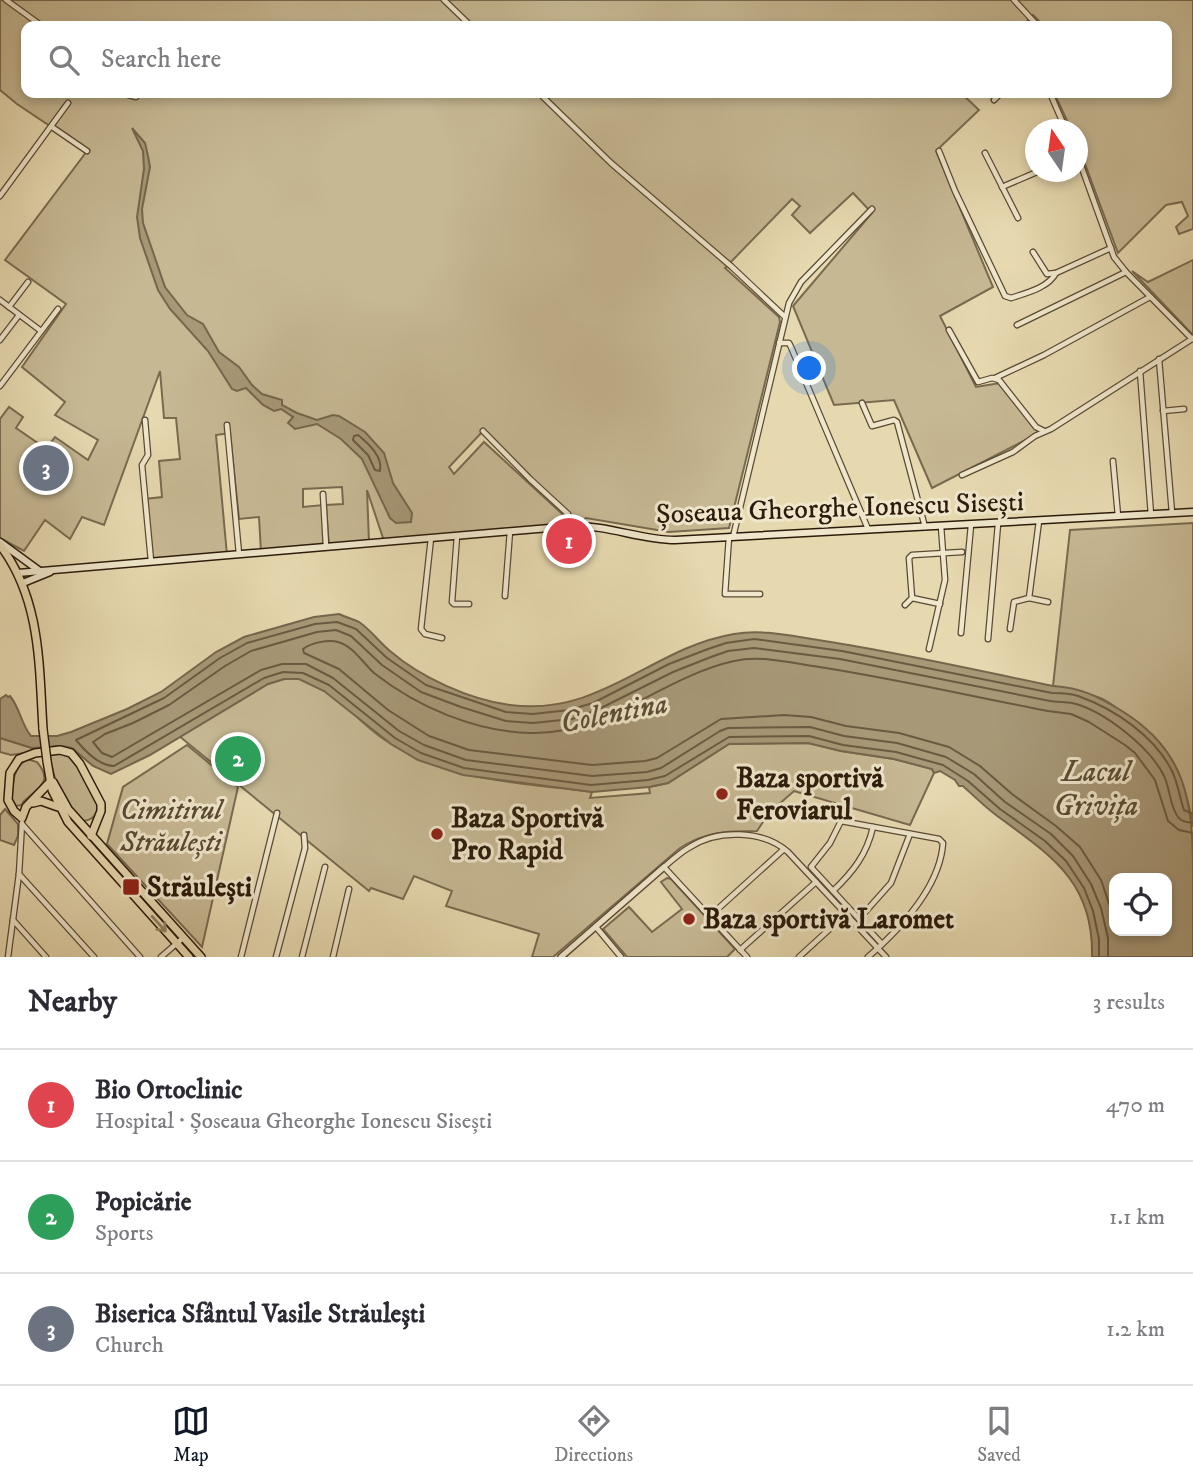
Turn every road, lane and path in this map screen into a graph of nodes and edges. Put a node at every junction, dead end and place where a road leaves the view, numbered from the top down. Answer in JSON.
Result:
{"nodes":[{"id":1,"x":6,"y":0,"type":"edge"},
{"id":2,"x":444,"y":0,"type":"edge"},
{"id":3,"x":1014,"y":0,"type":"edge"},
{"id":4,"x":35,"y":21,"type":"edge"},
{"id":5,"x":466,"y":21,"type":"edge"},
{"id":6,"x":1033,"y":21,"type":"edge"},
{"id":7,"x":544,"y":98,"type":"edge"},
{"id":8,"x":1052,"y":98,"type":"edge"},
{"id":9,"x":68,"y":103,"type":"dead end"},
{"id":10,"x":1061,"y":119,"type":"edge"},
{"id":11,"x":52,"y":127,"type":"junction"},
{"id":12,"x":939,"y":150,"type":"dead end"},
{"id":13,"x":87,"y":151,"type":"dead end"},
{"id":14,"x":985,"y":153,"type":"dead end"},
{"id":15,"x":1025,"y":177,"type":"edge"},
{"id":16,"x":1086,"y":182,"type":"edge"},
{"id":17,"x":1002,"y":187,"type":"junction"},
{"id":18,"x":0,"y":196,"type":"edge"},
{"id":19,"x":872,"y":209,"type":"dead end"},
{"id":20,"x":1018,"y":218,"type":"dead end"},
{"id":21,"x":1111,"y":248,"type":"junction"},
{"id":22,"x":1033,"y":252,"type":"dead end"},
{"id":23,"x":1126,"y":272,"type":"junction"},
{"id":24,"x":1056,"y":273,"type":"junction"},
{"id":25,"x":28,"y":282,"type":"dead end"},
{"id":26,"x":1150,"y":297,"type":"junction"},
{"id":27,"x":0,"y":300,"type":"edge"},
{"id":28,"x":9,"y":307,"type":"junction"},
{"id":29,"x":58,"y":309,"type":"dead end"},
{"id":30,"x":19,"y":315,"type":"junction"},
{"id":31,"x":785,"y":317,"type":"junction"},
{"id":32,"x":1017,"y":325,"type":"dead end"},
{"id":33,"x":949,"y":330,"type":"dead end"},
{"id":34,"x":41,"y":331,"type":"junction"},
{"id":35,"x":1193,"y":339,"type":"edge"},
{"id":36,"x":0,"y":340,"type":"edge"},
{"id":37,"x":779,"y":343,"type":"junction"},
{"id":38,"x":1159,"y":359,"type":"junction"},
{"id":39,"x":1140,"y":370,"type":"junction"},
{"id":40,"x":995,"y":377,"type":"junction"},
{"id":41,"x":0,"y":386,"type":"edge"},
{"id":42,"x":862,"y":403,"type":"dead end"},
{"id":43,"x":1184,"y":409,"type":"dead end"},
{"id":44,"x":1163,"y":411,"type":"junction"},
{"id":45,"x":145,"y":420,"type":"dead end"},
{"id":46,"x":227,"y":425,"type":"dead end"},
{"id":47,"x":483,"y":431,"type":"dead end"},
{"id":48,"x":1044,"y":431,"type":"junction"},
{"id":49,"x":1113,"y":461,"type":"dead end"},
{"id":50,"x":962,"y":475,"type":"dead end"},
{"id":51,"x":323,"y":494,"type":"dead end"},
{"id":52,"x":1193,"y":512,"type":"edge"},
{"id":53,"x":1172,"y":513,"type":"junction"},
{"id":54,"x":1151,"y":515,"type":"junction"},
{"id":55,"x":1118,"y":517,"type":"junction"},
{"id":56,"x":1039,"y":521,"type":"junction"},
{"id":57,"x":998,"y":524,"type":"junction"},
{"id":58,"x":971,"y":525,"type":"junction"},
{"id":59,"x":573,"y":526,"type":"junction"},
{"id":60,"x":942,"y":526,"type":"junction"},
{"id":61,"x":925,"y":527,"type":"junction"},
{"id":62,"x":868,"y":529,"type":"junction"},
{"id":63,"x":510,"y":531,"type":"junction"},
{"id":64,"x":457,"y":536,"type":"junction"},
{"id":65,"x":731,"y":537,"type":"junction"},
{"id":66,"x":431,"y":538,"type":"junction"},
{"id":67,"x":0,"y":543,"type":"edge"},
{"id":68,"x":326,"y":546,"type":"junction"},
{"id":69,"x":962,"y":552,"type":"dead end"},
{"id":70,"x":239,"y":554,"type":"junction"},
{"id":71,"x":943,"y":555,"type":"junction"},
{"id":72,"x":150,"y":561,"type":"junction"},
{"id":73,"x":41,"y":572,"type":"junction"},
{"id":74,"x":51,"y":572,"type":"junction"},
{"id":75,"x":18,"y":573,"type":"junction"},
{"id":76,"x":23,"y":583,"type":"junction"},
{"id":77,"x":760,"y":594,"type":"dead end"},
{"id":78,"x":505,"y":596,"type":"dead end"},
{"id":79,"x":912,"y":597,"type":"junction"},
{"id":80,"x":1029,"y":598,"type":"junction"},
{"id":81,"x":1048,"y":602,"type":"dead end"},
{"id":82,"x":469,"y":604,"type":"dead end"},
{"id":83,"x":940,"y":604,"type":"junction"},
{"id":84,"x":905,"y":605,"type":"dead end"},
{"id":85,"x":1010,"y":629,"type":"dead end"},
{"id":86,"x":961,"y":633,"type":"dead end"},
{"id":87,"x":442,"y":638,"type":"dead end"},
{"id":88,"x":988,"y":639,"type":"dead end"},
{"id":89,"x":929,"y":649,"type":"dead end"},
{"id":90,"x":47,"y":765,"type":"junction"},
{"id":91,"x":50,"y":782,"type":"junction"},
{"id":92,"x":29,"y":805,"type":"junction"},
{"id":93,"x":59,"y":808,"type":"junction"},
{"id":94,"x":277,"y":813,"type":"dead end"},
{"id":95,"x":22,"y":821,"type":"junction"},
{"id":96,"x":96,"y":821,"type":"junction"},
{"id":97,"x":81,"y":824,"type":"junction"},
{"id":98,"x":873,"y":827,"type":"junction"},
{"id":99,"x":910,"y":834,"type":"junction"},
{"id":100,"x":304,"y":835,"type":"dead end"},
{"id":101,"x":91,"y":836,"type":"junction"},
{"id":102,"x":785,"y":849,"type":"junction"},
{"id":103,"x":325,"y":867,"type":"dead end"},
{"id":104,"x":664,"y":867,"type":"junction"},
{"id":105,"x":19,"y":874,"type":"junction"},
{"id":106,"x":816,"y":882,"type":"junction"},
{"id":107,"x":349,"y":889,"type":"dead end"},
{"id":108,"x":833,"y":891,"type":"junction"},
{"id":109,"x":846,"y":914,"type":"junction"},
{"id":110,"x":710,"y":917,"type":"junction"},
{"id":111,"x":859,"y":919,"type":"junction"},
{"id":112,"x":13,"y":920,"type":"junction"},
{"id":113,"x":596,"y":927,"type":"junction"},
{"id":114,"x":183,"y":938,"type":"junction"},
{"id":115,"x":177,"y":944,"type":"junction"},
{"id":116,"x":880,"y":946,"type":"junction"},
{"id":117,"x":740,"y":950,"type":"junction"},
{"id":118,"x":8,"y":957,"type":"edge"},
{"id":119,"x":46,"y":957,"type":"edge"},
{"id":120,"x":93,"y":957,"type":"edge"},
{"id":121,"x":141,"y":957,"type":"edge"},
{"id":122,"x":161,"y":957,"type":"edge"},
{"id":123,"x":189,"y":957,"type":"edge"},
{"id":124,"x":201,"y":957,"type":"edge"},
{"id":125,"x":241,"y":957,"type":"edge"},
{"id":126,"x":276,"y":957,"type":"edge"},
{"id":127,"x":302,"y":957,"type":"edge"},
{"id":128,"x":333,"y":957,"type":"edge"},
{"id":129,"x":561,"y":957,"type":"edge"},
{"id":130,"x":621,"y":957,"type":"edge"},
{"id":131,"x":747,"y":957,"type":"edge"},
{"id":132,"x":799,"y":957,"type":"edge"},
{"id":133,"x":868,"y":957,"type":"edge"},
{"id":134,"x":886,"y":957,"type":"edge"}],
"edges":[{"from":1,"to":4,"type":"street"},
{"from":2,"to":5,"type":"street"},
{"from":3,"to":6,"type":"street"},
{"from":7,"to":31,"type":"street"},
{"from":8,"to":10,"type":"street"},
{"from":9,"to":11,"type":"street"},
{"from":11,"to":13,"type":"street"},
{"from":11,"to":18,"type":"street"},
{"from":12,"to":24,"type":"street"},
{"from":14,"to":17,"type":"street"},
{"from":15,"to":17,"type":"street"},
{"from":16,"to":21,"type":"street"},
{"from":17,"to":20,"type":"street"},
{"from":19,"to":31,"type":"street"},
{"from":21,"to":23,"type":"street"},
{"from":21,"to":24,"type":"street"},
{"from":22,"to":24,"type":"street"},
{"from":23,"to":26,"type":"street"},
{"from":23,"to":32,"type":"street"},
{"from":25,"to":28,"type":"street"},
{"from":26,"to":35,"type":"street"},
{"from":26,"to":40,"type":"street"},
{"from":27,"to":28,"type":"street"},
{"from":28,"to":30,"type":"street"},
{"from":29,"to":34,"type":"street"},
{"from":30,"to":34,"type":"street"},
{"from":30,"to":36,"type":"street"},
{"from":31,"to":37,"type":"street"},
{"from":33,"to":40,"type":"street"},
{"from":34,"to":41,"type":"street"},
{"from":35,"to":38,"type":"street"},
{"from":37,"to":62,"type":"street"},
{"from":37,"to":65,"type":"street"},
{"from":38,"to":39,"type":"street"},
{"from":38,"to":44,"type":"street"},
{"from":39,"to":48,"type":"street"},
{"from":39,"to":54,"type":"street"},
{"from":40,"to":48,"type":"street"},
{"from":42,"to":61,"type":"street"},
{"from":43,"to":44,"type":"street"},
{"from":44,"to":53,"type":"street"},
{"from":45,"to":72,"type":"street"},
{"from":46,"to":70,"type":"street"},
{"from":47,"to":59,"type":"street"},
{"from":48,"to":50,"type":"street"},
{"from":49,"to":55,"type":"street"},
{"from":51,"to":68,"type":"street"},
{"from":52,"to":53,"type":"main road","name":"Șoseaua Gheorghe Ionescu Sisești"},
{"from":53,"to":54,"type":"main road","name":"Șoseaua Gheorghe Ionescu Sisești"},
{"from":54,"to":55,"type":"main road","name":"Șoseaua Gheorghe Ionescu Sisești"},
{"from":55,"to":56,"type":"main road","name":"Șoseaua Gheorghe Ionescu Sisești"},
{"from":56,"to":57,"type":"main road","name":"Șoseaua Gheorghe Ionescu Sisești"},
{"from":56,"to":80,"type":"street"},
{"from":57,"to":58,"type":"main road","name":"Șoseaua Gheorghe Ionescu Sisești"},
{"from":57,"to":88,"type":"street"},
{"from":58,"to":60,"type":"main road","name":"Șoseaua Gheorghe Ionescu Sisești"},
{"from":58,"to":86,"type":"street"},
{"from":59,"to":63,"type":"main road","name":"Șoseaua Gheorghe Ionescu Sisești"},
{"from":59,"to":65,"type":"main road","name":"Șoseaua Gheorghe Ionescu Sisești"},
{"from":60,"to":61,"type":"main road","name":"Șoseaua Gheorghe Ionescu Sisești"},
{"from":60,"to":71,"type":"street"},
{"from":61,"to":62,"type":"main road","name":"Șoseaua Gheorghe Ionescu Sisești"},
{"from":62,"to":65,"type":"main road","name":"Șoseaua Gheorghe Ionescu Sisești"},
{"from":63,"to":64,"type":"main road","name":"Șoseaua Gheorghe Ionescu Sisești"},
{"from":63,"to":78,"type":"street"},
{"from":64,"to":66,"type":"main road","name":"Șoseaua Gheorghe Ionescu Sisești"},
{"from":64,"to":82,"type":"street"},
{"from":65,"to":77,"type":"street"},
{"from":66,"to":68,"type":"main road","name":"Șoseaua Gheorghe Ionescu Sisești"},
{"from":66,"to":87,"type":"street"},
{"from":67,"to":73,"type":"main road"},
{"from":67,"to":75,"type":"main road"},
{"from":68,"to":70,"type":"main road","name":"Șoseaua Gheorghe Ionescu Sisești"},
{"from":69,"to":71,"type":"street"},
{"from":70,"to":72,"type":"main road","name":"Șoseaua Gheorghe Ionescu Sisești"},
{"from":71,"to":79,"type":"street"},
{"from":71,"to":83,"type":"street"},
{"from":72,"to":74,"type":"main road","name":"Șoseaua Gheorghe Ionescu Sisești"},
{"from":73,"to":74,"type":"main road","name":"Șoseaua Gheorghe Ionescu Sisești"},
{"from":73,"to":75,"type":"main road","name":"Șoseaua Gheorghe Ionescu Sisești"},
{"from":74,"to":76,"type":"main road","name":"Șoseaua Gheorghe Ionescu Sisești"},
{"from":75,"to":76,"type":"main road"},
{"from":76,"to":90,"type":"main road","bridge":true},
{"from":79,"to":83,"type":"street"},
{"from":79,"to":84,"type":"street"},
{"from":80,"to":81,"type":"street"},
{"from":80,"to":85,"type":"street"},
{"from":83,"to":89,"type":"street"},
{"from":90,"to":91,"type":"main road"},
{"from":90,"to":97,"type":"main road"},
{"from":91,"to":92,"type":"main road"},
{"from":91,"to":93,"type":"main road"},
{"from":92,"to":93,"type":"main road"},
{"from":92,"to":95,"type":"main road"},
{"from":93,"to":115,"type":"main road","one_way":true},
{"from":94,"to":125,"type":"street"},
{"from":95,"to":96,"type":"main road"},
{"from":95,"to":105,"type":"street"},
{"from":95,"to":121,"type":"street"},
{"from":96,"to":97,"type":"main road"},
{"from":96,"to":101,"type":"main road"},
{"from":97,"to":101,"type":"main road"},
{"from":98,"to":99,"type":"street"},
{"from":98,"to":108,"type":"street"},
{"from":98,"to":108,"type":"street"},
{"from":99,"to":111,"type":"street"},
{"from":99,"to":116,"type":"street"},
{"from":100,"to":126,"type":"street"},
{"from":101,"to":114,"type":"main road"},
{"from":102,"to":104,"type":"street"},
{"from":102,"to":106,"type":"street"},
{"from":102,"to":110,"type":"street"},
{"from":103,"to":127,"type":"street"},
{"from":104,"to":110,"type":"street"},
{"from":104,"to":113,"type":"street"},
{"from":105,"to":112,"type":"street"},
{"from":105,"to":120,"type":"street"},
{"from":106,"to":109,"type":"street"},
{"from":106,"to":117,"type":"street"},
{"from":107,"to":128,"type":"street"},
{"from":108,"to":111,"type":"street"},
{"from":109,"to":116,"type":"street"},
{"from":109,"to":132,"type":"street"},
{"from":110,"to":117,"type":"street"},
{"from":111,"to":116,"type":"street"},
{"from":112,"to":118,"type":"street"},
{"from":112,"to":119,"type":"street"},
{"from":113,"to":129,"type":"street"},
{"from":113,"to":130,"type":"street"},
{"from":114,"to":115,"type":"street"},
{"from":114,"to":124,"type":"main road"},
{"from":115,"to":122,"type":"street"},
{"from":115,"to":123,"type":"main road"},
{"from":116,"to":133,"type":"street"},
{"from":116,"to":134,"type":"street"},
{"from":117,"to":131,"type":"street"}]}
